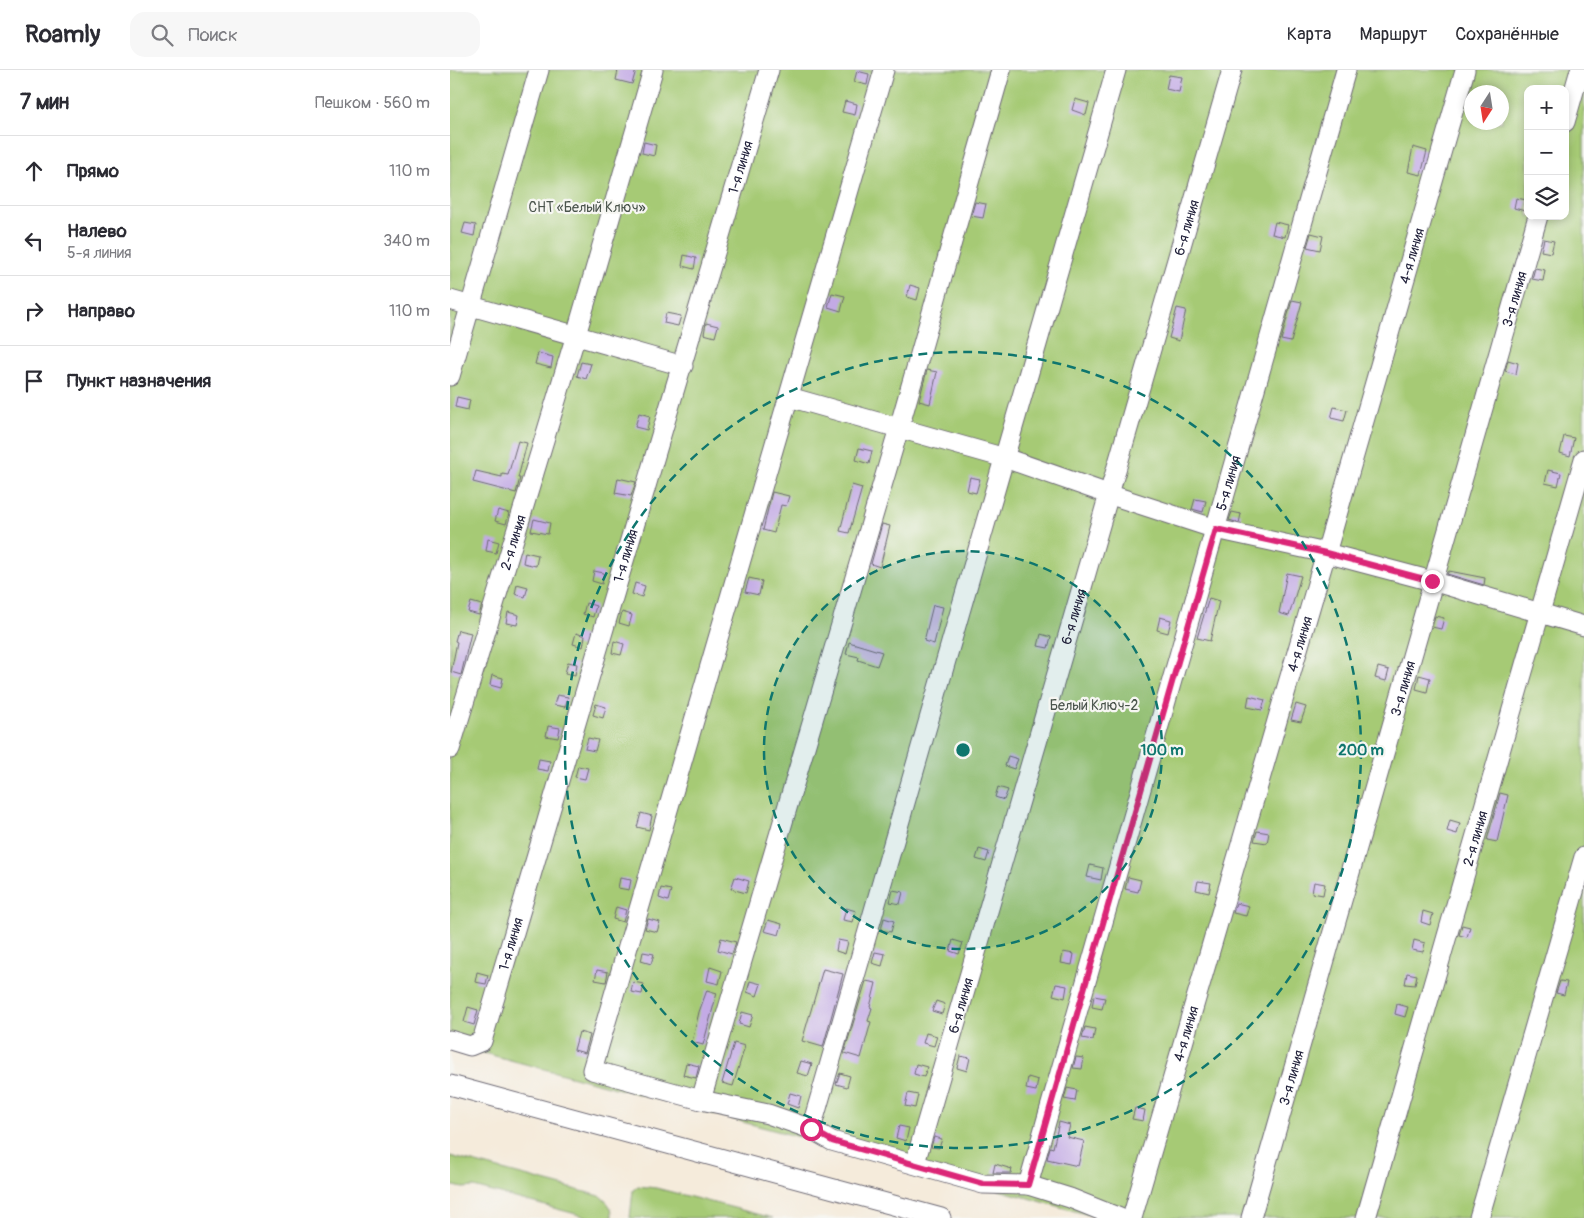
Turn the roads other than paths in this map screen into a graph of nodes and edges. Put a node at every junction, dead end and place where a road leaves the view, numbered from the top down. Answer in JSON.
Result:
{"nodes":[{"id":1,"x":539,"y":70,"type":"edge"},
{"id":2,"x":653,"y":70,"type":"edge"},
{"id":3,"x":769,"y":70,"type":"edge"},
{"id":4,"x":884,"y":70,"type":"edge"},
{"id":5,"x":1001,"y":70,"type":"edge"},
{"id":6,"x":1116,"y":70,"type":"edge"},
{"id":7,"x":1232,"y":70,"type":"edge"},
{"id":8,"x":1346,"y":70,"type":"edge"},
{"id":9,"x":1464,"y":70,"type":"edge"},
{"id":10,"x":1580,"y":70,"type":"edge"},
{"id":11,"x":1569,"y":108,"type":"edge"},
{"id":12,"x":1537,"y":220,"type":"edge"},
{"id":13,"x":450,"y":300,"type":"edge"},
{"id":14,"x":471,"y":306,"type":"junction"},
{"id":15,"x":576,"y":335,"type":"junction"},
{"id":16,"x":683,"y":366,"type":"junction"},
{"id":17,"x":450,"y":376,"type":"edge"},
{"id":18,"x":789,"y":397,"type":"junction"},
{"id":19,"x":899,"y":428,"type":"junction"},
{"id":20,"x":1005,"y":458,"type":"junction"},
{"id":21,"x":1584,"y":460,"type":"edge"},
{"id":22,"x":1108,"y":494,"type":"junction"},
{"id":23,"x":1216,"y":529,"type":"junction"},
{"id":24,"x":1326,"y":553,"type":"junction"},
{"id":25,"x":1432,"y":581,"type":"junction"},
{"id":26,"x":1540,"y":613,"type":"junction"},
{"id":27,"x":1584,"y":626,"type":"edge"},
{"id":28,"x":450,"y":749,"type":"edge"},
{"id":29,"x":1584,"y":857,"type":"edge"},
{"id":30,"x":450,"y":1040,"type":"edge"},
{"id":31,"x":450,"y":1085,"type":"edge"},
{"id":32,"x":701,"y":1100,"type":"junction"},
{"id":33,"x":811,"y":1129,"type":"junction"},
{"id":34,"x":915,"y":1163,"type":"junction"},
{"id":35,"x":1028,"y":1185,"type":"junction"},
{"id":36,"x":941,"y":1218,"type":"edge"},
{"id":37,"x":1120,"y":1218,"type":"edge"},
{"id":38,"x":1132,"y":1218,"type":"edge"},
{"id":39,"x":1251,"y":1218,"type":"edge"},
{"id":40,"x":1366,"y":1218,"type":"edge"},
{"id":41,"x":1479,"y":1218,"type":"edge"}],
"edges":[{"from":1,"to":14,"type":"street"},
{"from":2,"to":15,"type":"street","name":"2-я линия"},
{"from":3,"to":16,"type":"street","name":"1-я линия"},
{"from":4,"to":18,"type":"street"},
{"from":5,"to":19,"type":"street"},
{"from":6,"to":20,"type":"street"},
{"from":7,"to":22,"type":"street","name":"6-я линия"},
{"from":8,"to":23,"type":"street","name":"5-я линия"},
{"from":9,"to":24,"type":"street","name":"4-я линия"},
{"from":10,"to":11,"type":"street"},
{"from":12,"to":25,"type":"street","name":"3-я линия"},
{"from":13,"to":14,"type":"street"},
{"from":14,"to":15,"type":"street"},
{"from":14,"to":17,"type":"street"},
{"from":15,"to":16,"type":"street"},
{"from":15,"to":28,"type":"street","name":"2-я линия"},
{"from":16,"to":30,"type":"street","name":"1-я линия"},
{"from":18,"to":19,"type":"street"},
{"from":18,"to":32,"type":"street"},
{"from":19,"to":20,"type":"street"},
{"from":19,"to":32,"type":"street"},
{"from":20,"to":22,"type":"street"},
{"from":20,"to":33,"type":"street"},
{"from":21,"to":26,"type":"street","name":"2-я линия"},
{"from":22,"to":23,"type":"street"},
{"from":22,"to":34,"type":"street","name":"6-я линия"},
{"from":23,"to":24,"type":"street"},
{"from":23,"to":35,"type":"street","name":"5-я линия"},
{"from":24,"to":25,"type":"street"},
{"from":24,"to":38,"type":"street","name":"4-я линия"},
{"from":25,"to":26,"type":"street"},
{"from":25,"to":39,"type":"street","name":"3-я линия"},
{"from":26,"to":27,"type":"street"},
{"from":26,"to":40,"type":"street","name":"2-я линия"},
{"from":29,"to":41,"type":"street"},
{"from":31,"to":36,"type":"street"},
{"from":32,"to":33,"type":"street"},
{"from":33,"to":34,"type":"street"},
{"from":34,"to":35,"type":"street"},
{"from":35,"to":37,"type":"street"}]}
